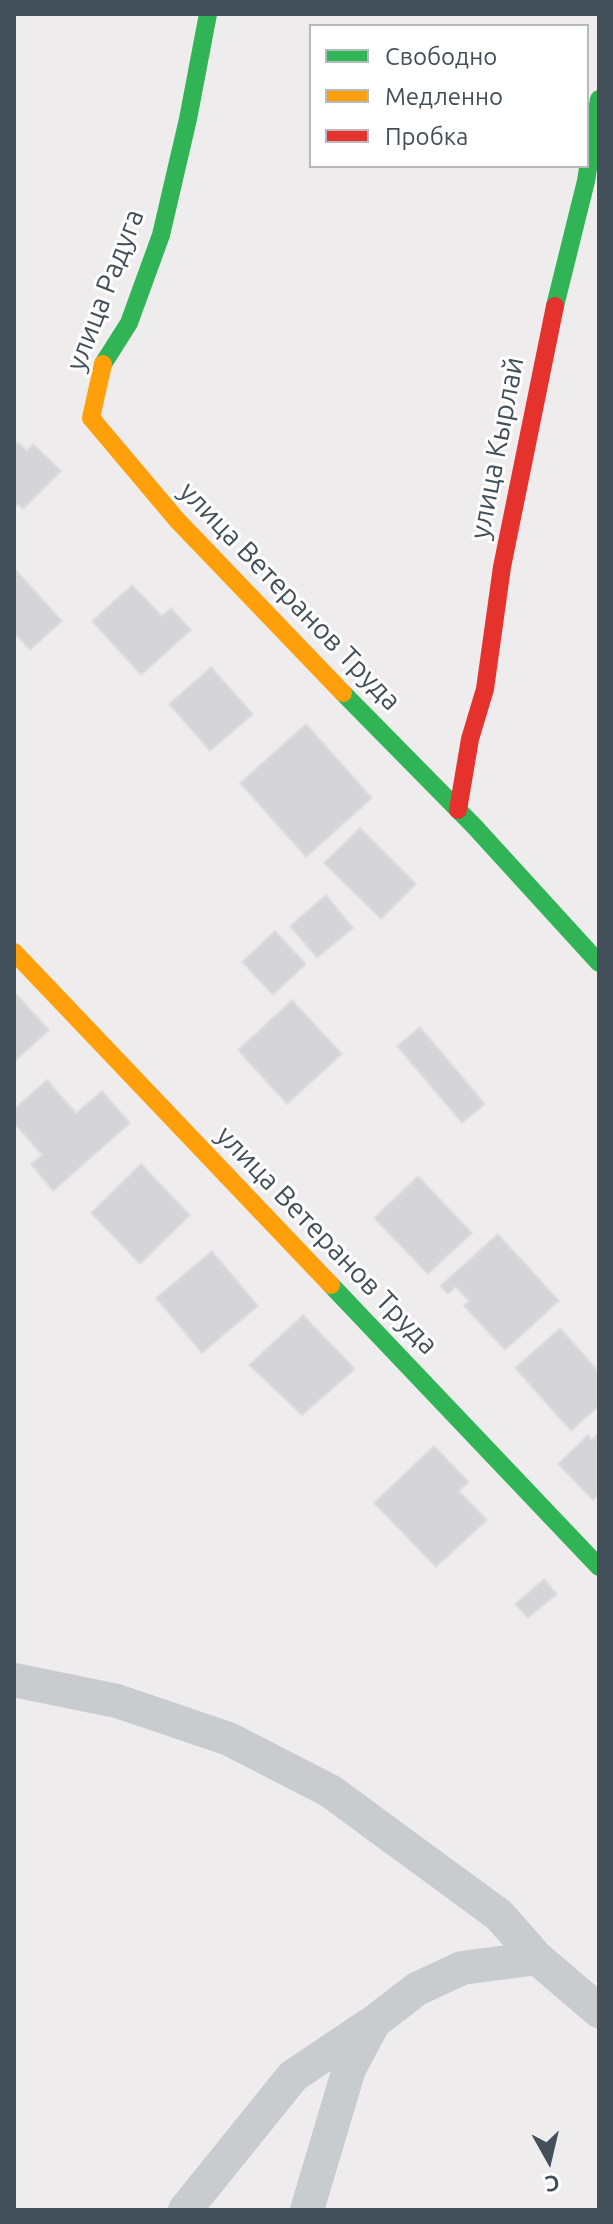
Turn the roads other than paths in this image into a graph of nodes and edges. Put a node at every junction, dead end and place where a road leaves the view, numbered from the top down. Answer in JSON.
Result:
{"nodes":[{"id":1,"x":208,"y":14,"type":"edge"},
{"id":2,"x":599,"y":99,"type":"edge"},
{"id":3,"x":589,"y":162,"type":"edge"},
{"id":4,"x":588,"y":168,"type":"edge"},
{"id":5,"x":138,"y":478,"type":"joint"},
{"id":6,"x":458,"y":810,"type":"junction"},
{"id":7,"x":14,"y":952,"type":"edge"},
{"id":8,"x":599,"y":963,"type":"edge"},
{"id":9,"x":599,"y":1567,"type":"edge"},
{"id":10,"x":14,"y":1680,"type":"edge"},
{"id":11,"x":537,"y":1958,"type":"junction"},
{"id":12,"x":599,"y":2011,"type":"edge"},
{"id":13,"x":374,"y":2022,"type":"junction"},
{"id":14,"x":185,"y":2210,"type":"edge"},
{"id":15,"x":307,"y":2210,"type":"edge"}],
"edges":[{"from":1,"to":5,"type":"street","name":"улица Радуга"},
{"from":2,"to":3,"type":"street","name":"улица Кырлай"},
{"from":4,"to":6,"type":"street","name":"улица Кырлай"},
{"from":5,"to":6,"type":"street","name":"улица Ветеранов Труда"},
{"from":6,"to":8,"type":"street","name":"улица Ветеранов Труда"},
{"from":7,"to":9,"type":"street","name":"улица Ветеранов Труда"},
{"from":10,"to":11,"type":"street"},
{"from":11,"to":12,"type":"street"},
{"from":11,"to":13,"type":"street"},
{"from":13,"to":14,"type":"street"},
{"from":13,"to":15,"type":"street"}]}
